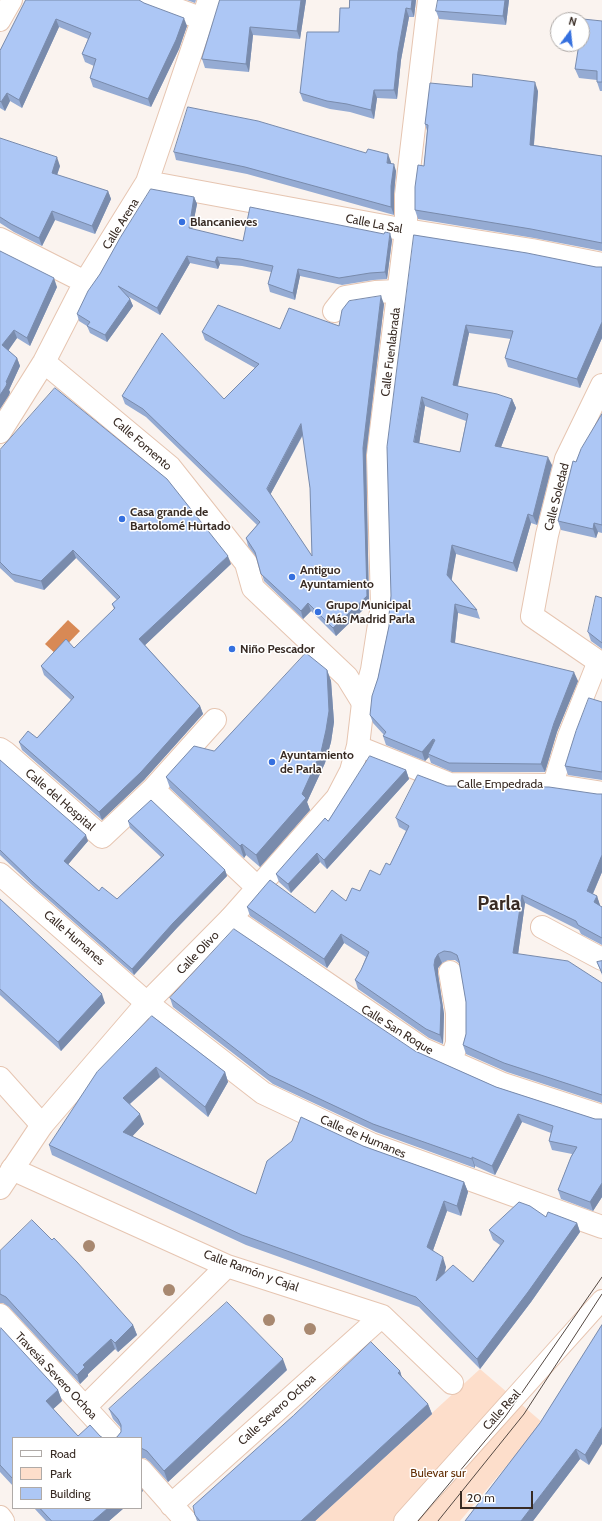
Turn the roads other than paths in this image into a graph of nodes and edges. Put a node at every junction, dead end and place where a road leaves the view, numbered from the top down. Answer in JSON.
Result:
{"nodes":[{"id":1,"x":12,"y":0,"type":"edge"},
{"id":2,"x":151,"y":0,"type":"edge"},
{"id":3,"x":429,"y":0,"type":"edge"},
{"id":4,"x":206,"y":9,"type":"edge"},
{"id":5,"x":0,"y":21,"type":"edge"},
{"id":6,"x":147,"y":182,"type":"junction"},
{"id":7,"x":406,"y":230,"type":"junction"},
{"id":8,"x":0,"y":239,"type":"edge"},
{"id":9,"x":602,"y":264,"type":"edge"},
{"id":10,"x":85,"y":282,"type":"junction"},
{"id":11,"x":398,"y":291,"type":"junction"},
{"id":12,"x":334,"y":311,"type":"dead end"},
{"id":13,"x":44,"y":362,"type":"junction"},
{"id":14,"x":602,"y":385,"type":"edge"},
{"id":15,"x":0,"y":432,"type":"edge"},
{"id":16,"x":600,"y":663,"type":"edge"},
{"id":17,"x":363,"y":703,"type":"junction"},
{"id":18,"x":215,"y":720,"type":"dead end"},
{"id":19,"x":358,"y":746,"type":"junction"},
{"id":20,"x":0,"y":749,"type":"edge"},
{"id":21,"x":552,"y":784,"type":"junction"},
{"id":22,"x":153,"y":789,"type":"junction"},
{"id":23,"x":602,"y":792,"type":"edge"},
{"id":24,"x":0,"y":874,"type":"edge"},
{"id":25,"x":258,"y":888,"type":"junction"},
{"id":26,"x":231,"y":918,"type":"junction"},
{"id":27,"x":542,"y":927,"type":"dead end"},
{"id":28,"x":602,"y":959,"type":"edge"},
{"id":29,"x":450,"y":972,"type":"dead end"},
{"id":30,"x":147,"y":1003,"type":"junction"},
{"id":31,"x":451,"y":1061,"type":"junction"},
{"id":32,"x":0,"y":1078,"type":"edge"},
{"id":33,"x":602,"y":1116,"type":"edge"},
{"id":34,"x":42,"y":1125,"type":"junction"},
{"id":35,"x":12,"y":1169,"type":"junction"},
{"id":36,"x":0,"y":1188,"type":"edge"},
{"id":37,"x":602,"y":1227,"type":"edge"},
{"id":38,"x":227,"y":1266,"type":"junction"},
{"id":39,"x":602,"y":1300,"type":"edge"},
{"id":40,"x":0,"y":1315,"type":"edge"},
{"id":41,"x":382,"y":1316,"type":"junction"},
{"id":42,"x":452,"y":1383,"type":"dead end"},
{"id":43,"x":85,"y":1407,"type":"junction"},
{"id":44,"x":111,"y":1437,"type":"edge"},
{"id":45,"x":142,"y":1471,"type":"edge"},
{"id":46,"x":171,"y":1505,"type":"junction"},
{"id":47,"x":0,"y":1518,"type":"edge"},
{"id":48,"x":3,"y":1521,"type":"edge"},
{"id":49,"x":186,"y":1521,"type":"edge"},
{"id":50,"x":404,"y":1521,"type":"edge"}],
"edges":[{"from":1,"to":5,"type":"street"},
{"from":2,"to":4,"type":"street"},
{"from":3,"to":7,"type":"street","name":"Calle Fuenlabrada"},
{"from":4,"to":6,"type":"street","name":"Calle Arena"},
{"from":6,"to":7,"type":"street","name":"Calle La Sal"},
{"from":6,"to":10,"type":"street","name":"Calle Arena"},
{"from":7,"to":9,"type":"street","name":"Calle La Sal"},
{"from":7,"to":11,"type":"street","name":"Calle Fuenlabrada"},
{"from":8,"to":10,"type":"street"},
{"from":10,"to":13,"type":"street","name":"Calle Arena"},
{"from":11,"to":12,"type":"street"},
{"from":11,"to":17,"type":"street","name":"Calle Fuenlabrada"},
{"from":13,"to":15,"type":"street","name":"Calle Arena"},
{"from":13,"to":17,"type":"street","name":"Calle Fomento"},
{"from":14,"to":16,"type":"street","name":"Calle Soledad"},
{"from":16,"to":21,"type":"street"},
{"from":17,"to":19,"type":"street","name":"Calle Olivo"},
{"from":18,"to":22,"type":"street","name":"Calle del Hospital"},
{"from":19,"to":21,"type":"street","name":"Calle Empedrada"},
{"from":19,"to":25,"type":"street","name":"Calle Olivo"},
{"from":20,"to":22,"type":"street","name":"Calle del Hospital"},
{"from":21,"to":23,"type":"street","name":"Calle Empedrada"},
{"from":22,"to":25,"type":"street"},
{"from":24,"to":30,"type":"street","name":"Calle Humanes"},
{"from":25,"to":26,"type":"street","name":"Calle Olivo"},
{"from":26,"to":30,"type":"street","name":"Calle Olivo"},
{"from":26,"to":31,"type":"street","name":"Calle San Roque"},
{"from":27,"to":28,"type":"street"},
{"from":29,"to":31,"type":"street"},
{"from":30,"to":34,"type":"street","name":"Calle Olivo"},
{"from":30,"to":37,"type":"street","name":"Calle de Humanes"},
{"from":31,"to":33,"type":"street","name":"Calle San Roque"},
{"from":32,"to":34,"type":"street"},
{"from":34,"to":35,"type":"street","name":"Calle Olivo"},
{"from":35,"to":36,"type":"street","name":"Calle Olivo"},
{"from":35,"to":38,"type":"street","name":"Calle Ramón y Cajal"},
{"from":38,"to":41,"type":"street","name":"Calle Ramón y Cajal"},
{"from":38,"to":43,"type":"street"},
{"from":39,"to":50,"type":"street","name":"Calle Real"},
{"from":40,"to":43,"type":"street","name":"Travesía Severo Ochoa"},
{"from":41,"to":42,"type":"street","name":"Calle Ramón y Cajal"},
{"from":41,"to":46,"type":"street","name":"Calle Severo Ochoa"},
{"from":43,"to":44,"type":"street","name":"Travesía Severo Ochoa"},
{"from":45,"to":46,"type":"street"},
{"from":46,"to":49,"type":"street"},
{"from":47,"to":48,"type":"street"}]}
